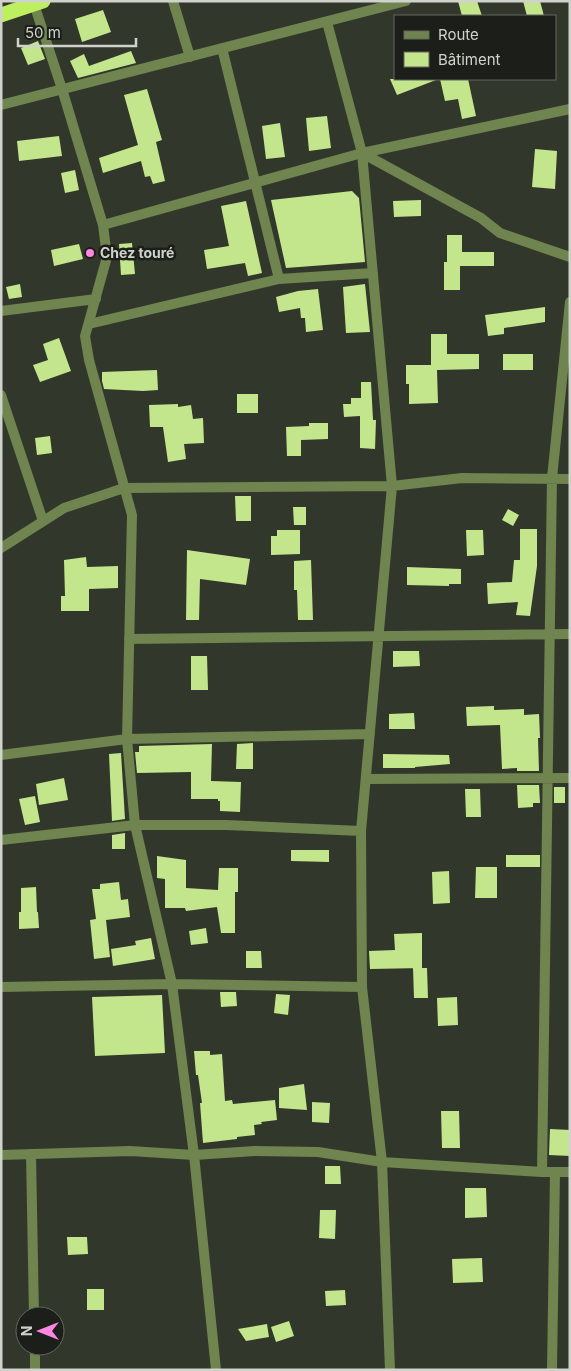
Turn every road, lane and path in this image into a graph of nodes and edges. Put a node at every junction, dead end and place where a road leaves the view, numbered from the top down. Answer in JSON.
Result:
{"nodes":[{"id":1,"x":173,"y":1,"type":"edge"},
{"id":2,"x":406,"y":1,"type":"edge"},
{"id":3,"x":38,"y":3,"type":"edge"},
{"id":4,"x":1,"y":14,"type":"edge"},
{"id":5,"x":327,"y":22,"type":"junction"},
{"id":6,"x":222,"y":48,"type":"junction"},
{"id":7,"x":190,"y":57,"type":"junction"},
{"id":8,"x":62,"y":89,"type":"junction"},
{"id":9,"x":1,"y":105,"type":"edge"},
{"id":10,"x":570,"y":108,"type":"edge"},
{"id":11,"x":362,"y":153,"type":"junction"},
{"id":12,"x":255,"y":183,"type":"junction"},
{"id":13,"x":103,"y":225,"type":"junction"},
{"id":14,"x":570,"y":257,"type":"edge"},
{"id":15,"x":373,"y":273,"type":"junction"},
{"id":16,"x":279,"y":279,"type":"junction"},
{"id":17,"x":96,"y":299,"type":"junction"},
{"id":18,"x":570,"y":302,"type":"edge"},
{"id":19,"x":1,"y":311,"type":"edge"},
{"id":20,"x":88,"y":324,"type":"junction"},
{"id":21,"x":1,"y":396,"type":"edge"},
{"id":22,"x":552,"y":478,"type":"junction"},
{"id":23,"x":570,"y":479,"type":"edge"},
{"id":24,"x":392,"y":486,"type":"junction"},
{"id":25,"x":124,"y":488,"type":"junction"},
{"id":26,"x":43,"y":521,"type":"junction"},
{"id":27,"x":1,"y":548,"type":"edge"},
{"id":28,"x":550,"y":634,"type":"junction"},
{"id":29,"x":570,"y":634,"type":"edge"},
{"id":30,"x":379,"y":636,"type":"junction"},
{"id":31,"x":129,"y":639,"type":"junction"},
{"id":32,"x":370,"y":734,"type":"junction"},
{"id":33,"x":128,"y":739,"type":"junction"},
{"id":34,"x":1,"y":755,"type":"edge"},
{"id":35,"x":548,"y":778,"type":"junction"},
{"id":36,"x":570,"y":778,"type":"edge"},
{"id":37,"x":366,"y":779,"type":"junction"},
{"id":38,"x":135,"y":825,"type":"junction"},
{"id":39,"x":361,"y":831,"type":"junction"},
{"id":40,"x":1,"y":840,"type":"edge"},
{"id":41,"x":172,"y":984,"type":"junction"},
{"id":42,"x":1,"y":987,"type":"edge"},
{"id":43,"x":362,"y":987,"type":"junction"},
{"id":44,"x":31,"y":1154,"type":"junction"},
{"id":45,"x":1,"y":1155,"type":"edge"},
{"id":46,"x":194,"y":1155,"type":"junction"},
{"id":47,"x":382,"y":1162,"type":"junction"},
{"id":48,"x":542,"y":1172,"type":"junction"},
{"id":49,"x":555,"y":1172,"type":"junction"},
{"id":50,"x":570,"y":1172,"type":"edge"},
{"id":51,"x":34,"y":1306,"type":"edge"},
{"id":52,"x":35,"y":1356,"type":"edge"},
{"id":53,"x":35,"y":1370,"type":"edge"},
{"id":54,"x":216,"y":1370,"type":"edge"},
{"id":55,"x":390,"y":1370,"type":"edge"},
{"id":56,"x":552,"y":1370,"type":"edge"}],
"edges":[{"from":1,"to":7,"type":"street"},
{"from":2,"to":5,"type":"street"},
{"from":3,"to":4,"type":"highway"},
{"from":3,"to":8,"type":"street"},
{"from":5,"to":6,"type":"street"},
{"from":5,"to":11,"type":"street"},
{"from":6,"to":7,"type":"street"},
{"from":6,"to":12,"type":"street"},
{"from":7,"to":8,"type":"street"},
{"from":8,"to":9,"type":"street"},
{"from":8,"to":13,"type":"street"},
{"from":10,"to":11,"type":"street"},
{"from":11,"to":12,"type":"street"},
{"from":11,"to":14,"type":"street"},
{"from":11,"to":15,"type":"street"},
{"from":12,"to":13,"type":"street"},
{"from":12,"to":16,"type":"street"},
{"from":13,"to":17,"type":"street"},
{"from":15,"to":16,"type":"street"},
{"from":15,"to":24,"type":"street"},
{"from":16,"to":20,"type":"street"},
{"from":17,"to":19,"type":"street"},
{"from":17,"to":20,"type":"street"},
{"from":18,"to":22,"type":"street"},
{"from":20,"to":25,"type":"street"},
{"from":21,"to":26,"type":"street"},
{"from":22,"to":23,"type":"street"},
{"from":22,"to":24,"type":"street"},
{"from":22,"to":28,"type":"street"},
{"from":24,"to":25,"type":"street"},
{"from":24,"to":30,"type":"street"},
{"from":25,"to":26,"type":"street"},
{"from":25,"to":31,"type":"street"},
{"from":26,"to":27,"type":"street"},
{"from":28,"to":29,"type":"street"},
{"from":28,"to":30,"type":"street"},
{"from":28,"to":35,"type":"street"},
{"from":30,"to":31,"type":"street"},
{"from":30,"to":32,"type":"street"},
{"from":31,"to":33,"type":"street"},
{"from":32,"to":33,"type":"street"},
{"from":32,"to":37,"type":"street"},
{"from":33,"to":34,"type":"street"},
{"from":33,"to":38,"type":"street"},
{"from":35,"to":36,"type":"street"},
{"from":35,"to":37,"type":"street"},
{"from":35,"to":48,"type":"street"},
{"from":37,"to":39,"type":"street"},
{"from":38,"to":39,"type":"street"},
{"from":38,"to":40,"type":"street"},
{"from":38,"to":41,"type":"street"},
{"from":39,"to":43,"type":"street"},
{"from":41,"to":42,"type":"street"},
{"from":41,"to":43,"type":"street"},
{"from":41,"to":46,"type":"street"},
{"from":43,"to":47,"type":"street"},
{"from":44,"to":45,"type":"street"},
{"from":44,"to":46,"type":"street"},
{"from":44,"to":51,"type":"street"},
{"from":46,"to":47,"type":"street"},
{"from":46,"to":54,"type":"street"},
{"from":47,"to":48,"type":"street"},
{"from":47,"to":55,"type":"street"},
{"from":48,"to":49,"type":"street"},
{"from":49,"to":50,"type":"street"},
{"from":49,"to":56,"type":"street"},
{"from":52,"to":53,"type":"street"}]}
